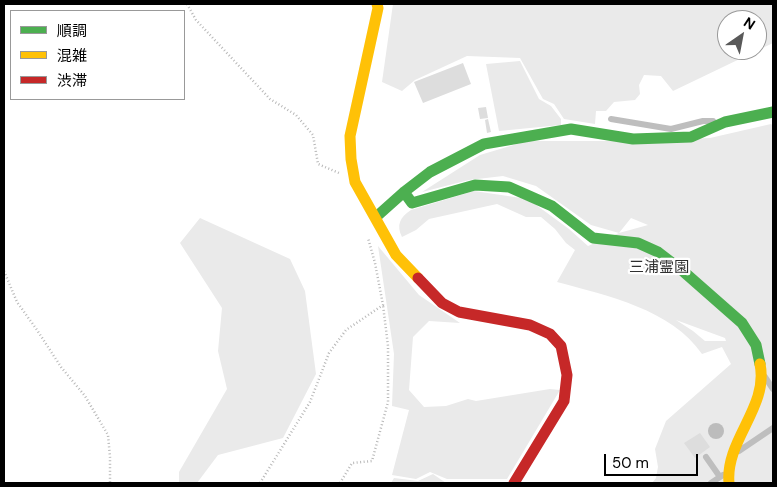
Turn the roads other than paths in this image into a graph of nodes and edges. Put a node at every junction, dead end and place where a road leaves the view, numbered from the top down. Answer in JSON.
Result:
{"nodes":[{"id":1,"x":377,"y":4,"type":"edge"},
{"id":2,"x":773,"y":112,"type":"edge"},
{"id":3,"x":611,"y":119,"type":"dead end"},
{"id":4,"x":725,"y":122,"type":"junction"},
{"id":5,"x":404,"y":192,"type":"junction"},
{"id":6,"x":376,"y":217,"type":"junction"},
{"id":7,"x":762,"y":374,"type":"junction"},
{"id":8,"x":773,"y":389,"type":"edge"},
{"id":9,"x":773,"y":428,"type":"edge"},
{"id":10,"x":732,"y":456,"type":"junction"},
{"id":11,"x":706,"y":458,"type":"dead end"},
{"id":12,"x":726,"y":477,"type":"edge"},
{"id":13,"x":514,"y":483,"type":"edge"},
{"id":14,"x":711,"y":483,"type":"edge"}],
"edges":[{"from":1,"to":6,"type":"street"},
{"from":2,"to":4,"type":"street"},
{"from":3,"to":4,"type":"lane"},
{"from":4,"to":5,"type":"street"},
{"from":5,"to":6,"type":"street"},
{"from":5,"to":7,"type":"street"},
{"from":6,"to":13,"type":"street"},
{"from":7,"to":8,"type":"lane"},
{"from":7,"to":10,"type":"street"},
{"from":9,"to":10,"type":"lane"},
{"from":10,"to":12,"type":"street"},
{"from":11,"to":12,"type":"lane"},
{"from":12,"to":14,"type":"lane"}]}
